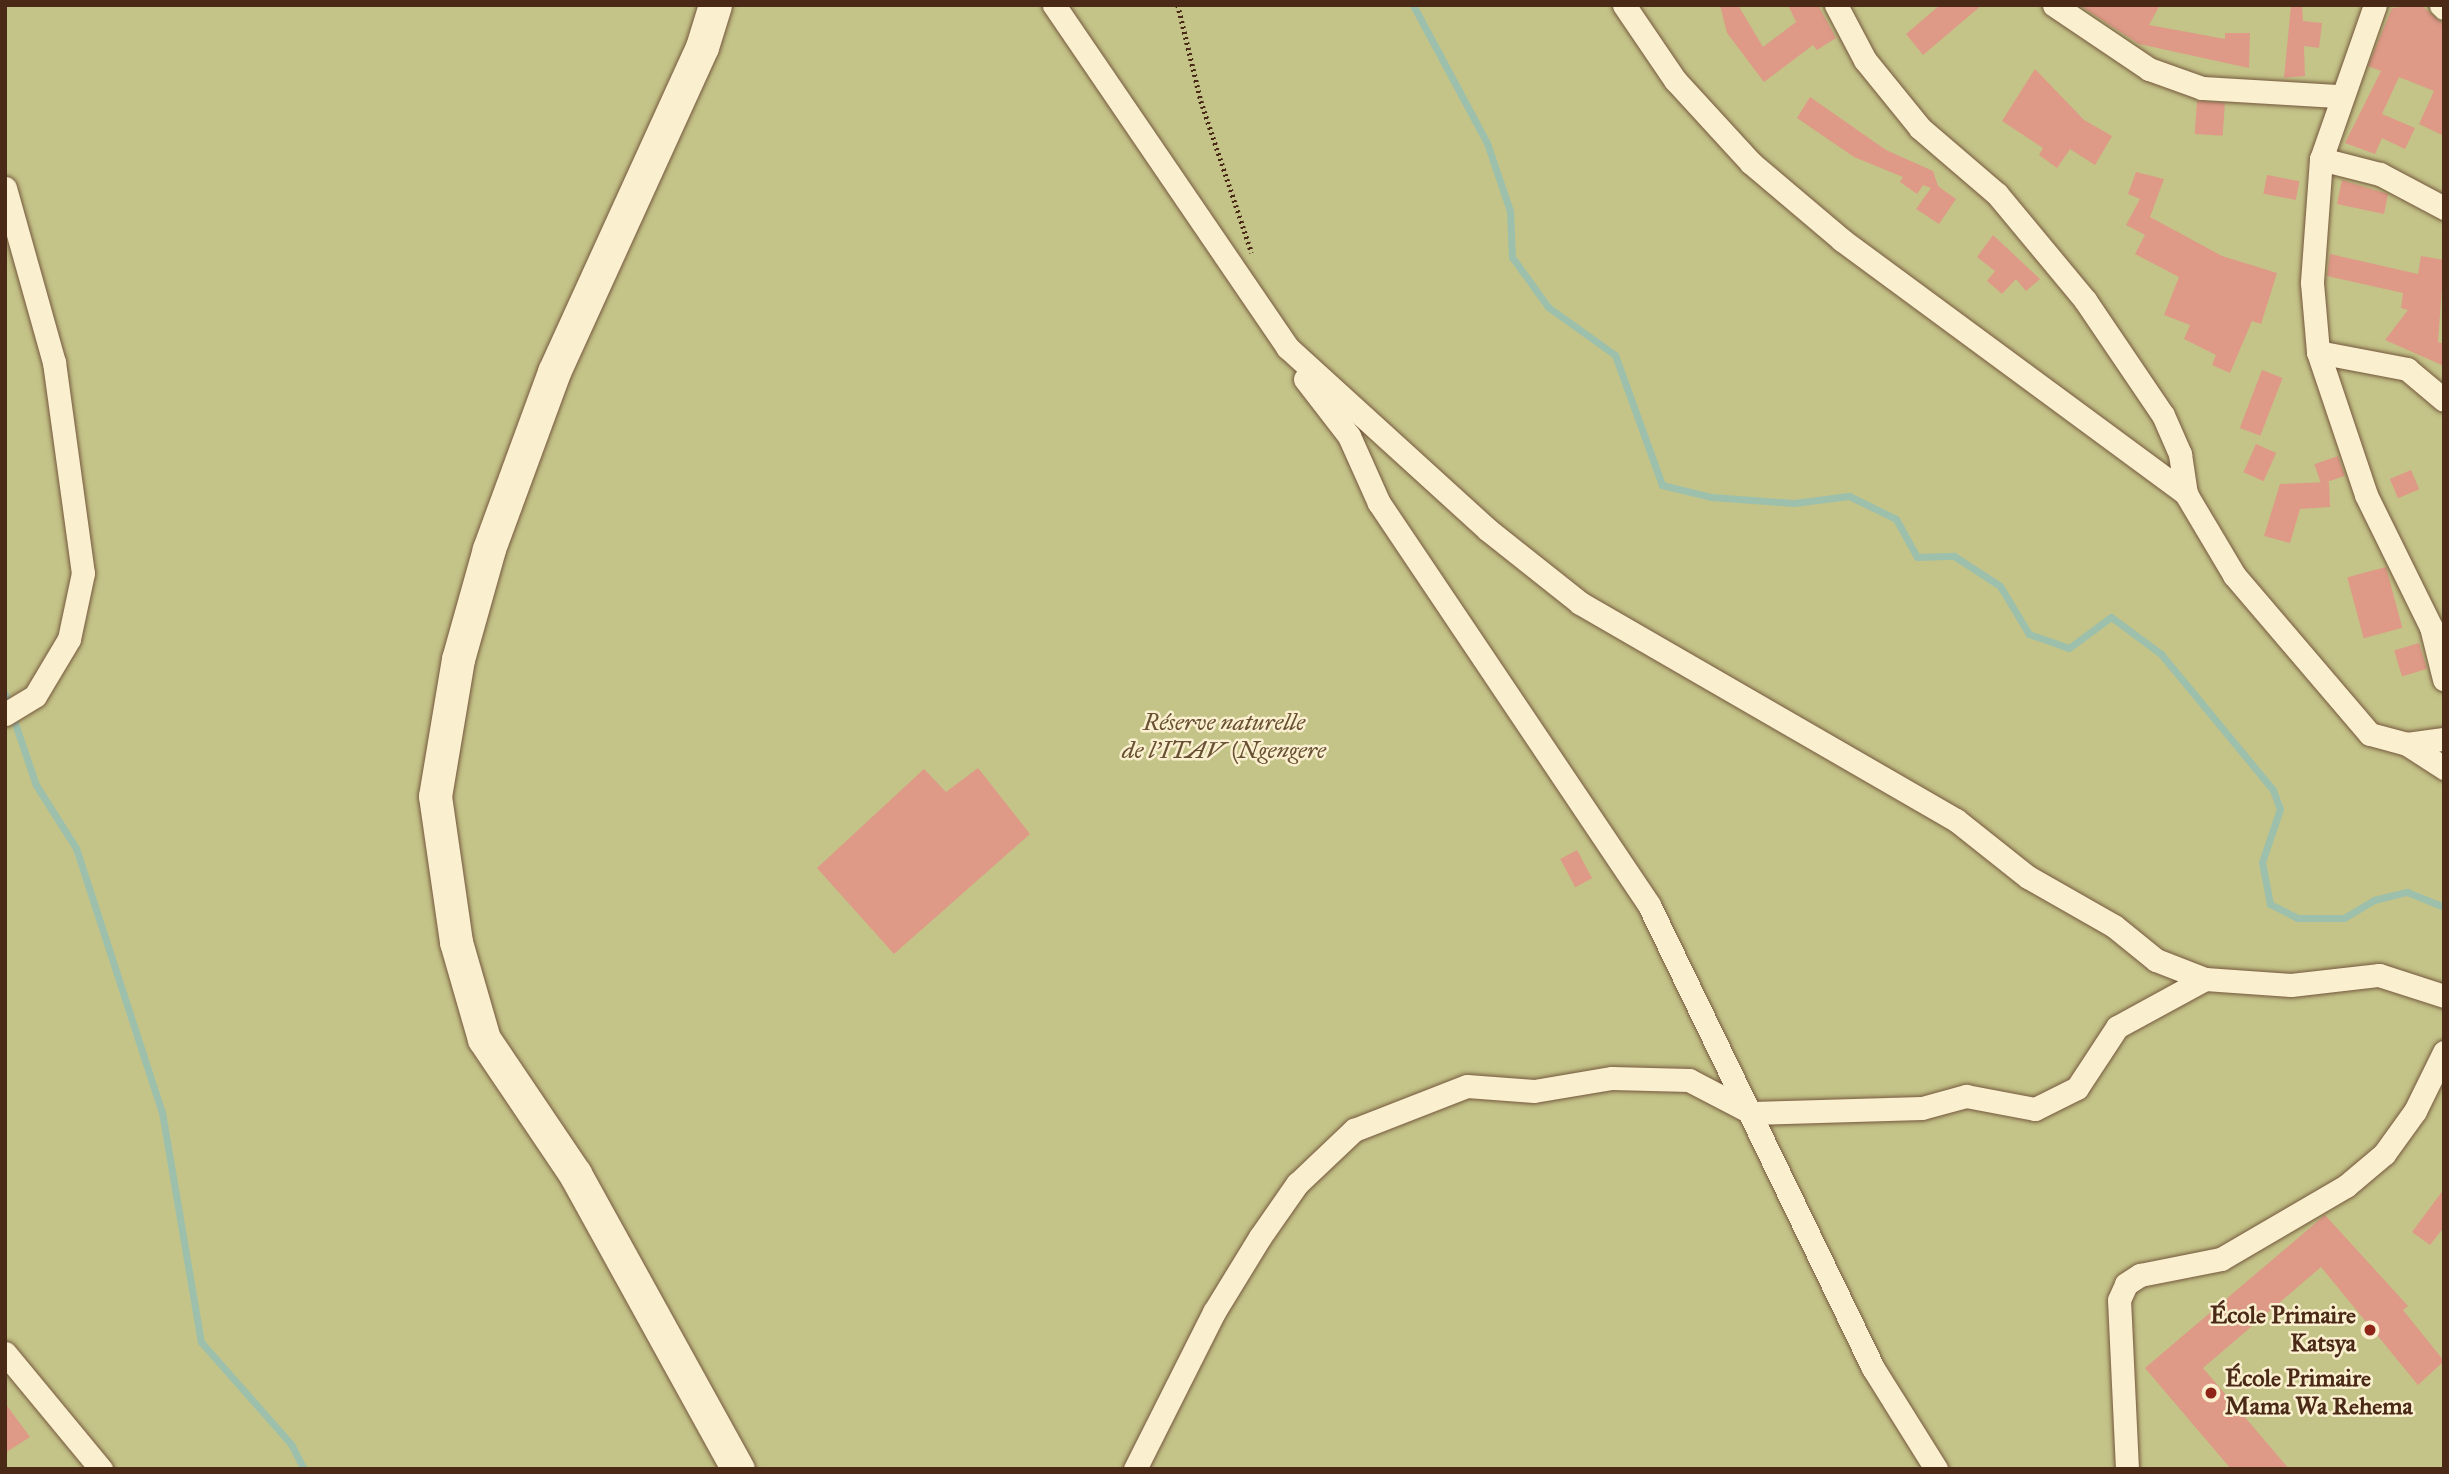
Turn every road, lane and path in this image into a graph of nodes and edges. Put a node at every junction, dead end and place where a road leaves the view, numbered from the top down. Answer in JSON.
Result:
{"nodes":[{"id":1,"x":715,"y":5,"type":"edge"},
{"id":2,"x":727,"y":5,"type":"edge"},
{"id":3,"x":1054,"y":5,"type":"edge"},
{"id":4,"x":1178,"y":5,"type":"edge"},
{"id":5,"x":1624,"y":5,"type":"edge"},
{"id":6,"x":1836,"y":5,"type":"edge"},
{"id":7,"x":2054,"y":5,"type":"edge"},
{"id":8,"x":2375,"y":5,"type":"edge"},
{"id":9,"x":702,"y":47,"type":"junction"},
{"id":10,"x":2338,"y":96,"type":"junction"},
{"id":11,"x":2321,"y":159,"type":"junction"},
{"id":12,"x":5,"y":188,"type":"edge"},
{"id":13,"x":2444,"y":208,"type":"edge"},
{"id":14,"x":1258,"y":306,"type":"junction"},
{"id":15,"x":1287,"y":347,"type":"junction"},
{"id":16,"x":2318,"y":352,"type":"junction"},
{"id":17,"x":2444,"y":400,"type":"edge"},
{"id":18,"x":2186,"y":494,"type":"junction"},
{"id":19,"x":2444,"y":679,"type":"edge"},
{"id":20,"x":5,"y":714,"type":"edge"},
{"id":21,"x":2444,"y":739,"type":"edge"},
{"id":22,"x":2407,"y":744,"type":"junction"},
{"id":23,"x":2444,"y":768,"type":"edge"},
{"id":24,"x":2205,"y":979,"type":"junction"},
{"id":25,"x":2444,"y":996,"type":"edge"},
{"id":26,"x":2444,"y":1052,"type":"edge"},
{"id":27,"x":1752,"y":1113,"type":"junction"},
{"id":28,"x":5,"y":1353,"type":"edge"},
{"id":29,"x":101,"y":1469,"type":"edge"},
{"id":30,"x":738,"y":1469,"type":"edge"},
{"id":31,"x":1135,"y":1469,"type":"edge"},
{"id":32,"x":1936,"y":1469,"type":"edge"},
{"id":33,"x":2127,"y":1469,"type":"edge"}],
"edges":[{"from":1,"to":9,"type":"street"},
{"from":2,"to":9,"type":"street"},
{"from":3,"to":14,"type":"street"},
{"from":4,"to":14,"type":"path"},
{"from":5,"to":18,"type":"street"},
{"from":6,"to":18,"type":"street"},
{"from":7,"to":10,"type":"street"},
{"from":8,"to":10,"type":"street"},
{"from":9,"to":30,"type":"street"},
{"from":10,"to":11,"type":"street"},
{"from":11,"to":13,"type":"street"},
{"from":11,"to":16,"type":"street"},
{"from":12,"to":20,"type":"street"},
{"from":14,"to":15,"type":"street"},
{"from":15,"to":24,"type":"street"},
{"from":15,"to":27,"type":"street"},
{"from":16,"to":17,"type":"street"},
{"from":16,"to":19,"type":"street"},
{"from":18,"to":22,"type":"street"},
{"from":21,"to":22,"type":"street"},
{"from":22,"to":23,"type":"street"},
{"from":24,"to":25,"type":"street"},
{"from":24,"to":27,"type":"street"},
{"from":26,"to":33,"type":"street"},
{"from":27,"to":31,"type":"street"},
{"from":27,"to":32,"type":"street"},
{"from":28,"to":29,"type":"street"}]}
